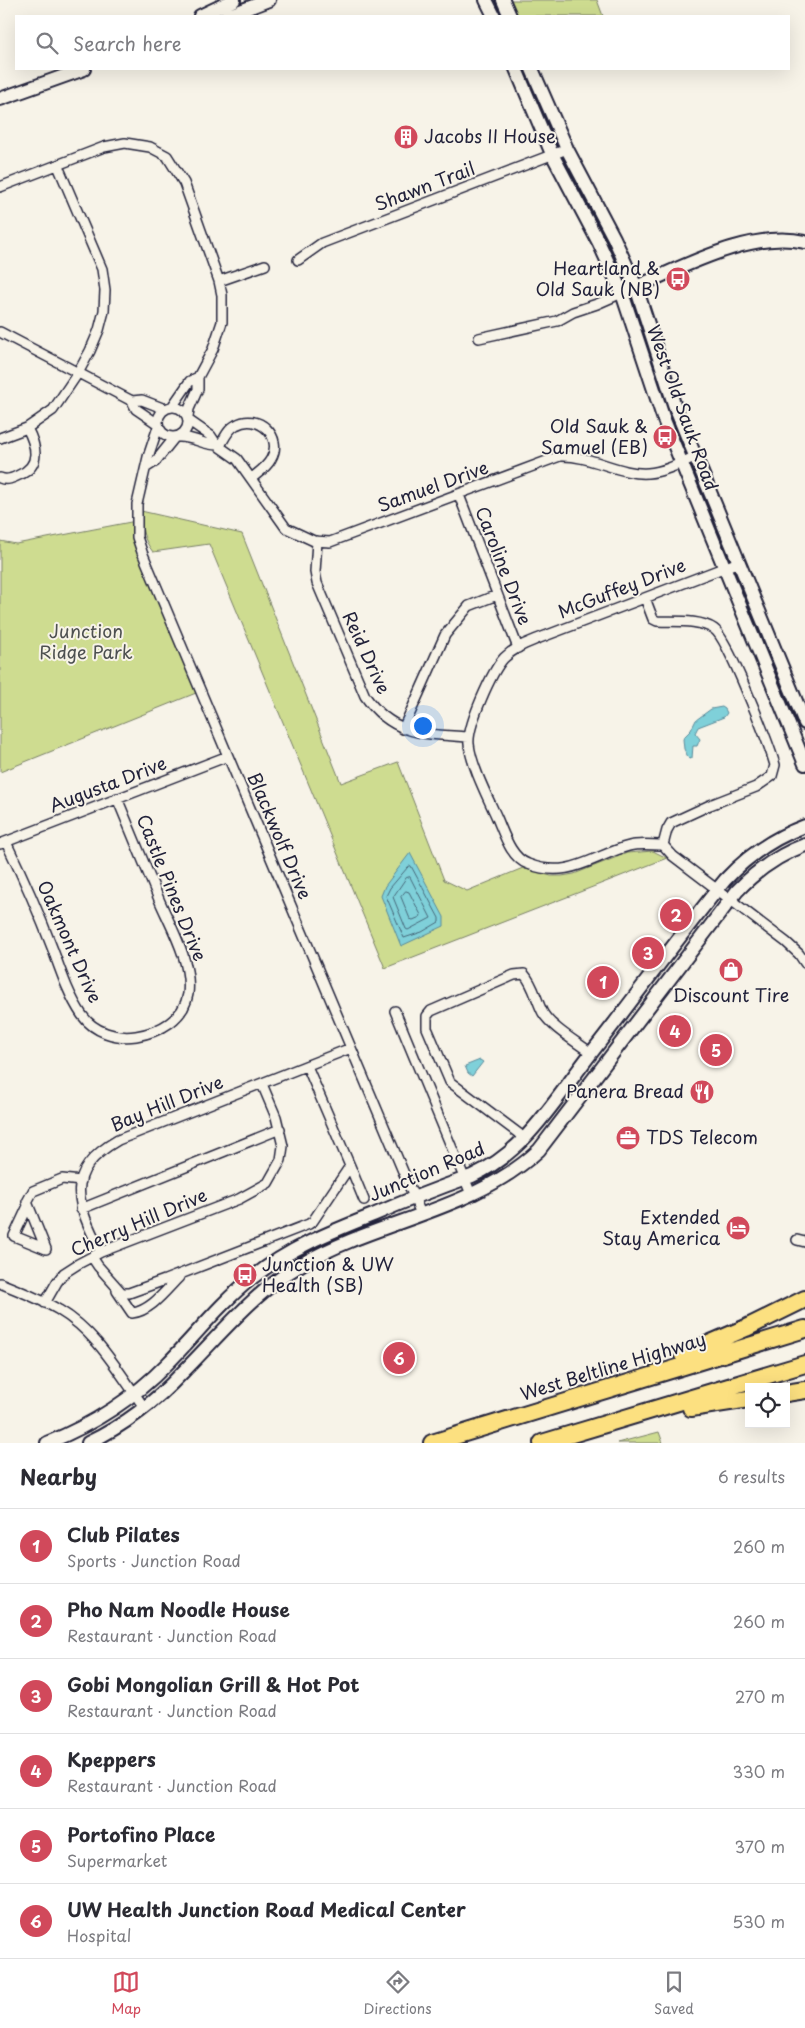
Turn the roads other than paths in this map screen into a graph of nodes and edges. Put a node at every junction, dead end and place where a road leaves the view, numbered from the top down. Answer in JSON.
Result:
{"nodes":[{"id":1,"x":234,"y":0,"type":"edge"},
{"id":2,"x":269,"y":0,"type":"edge"},
{"id":3,"x":486,"y":0,"type":"edge"},
{"id":4,"x":503,"y":0,"type":"edge"},
{"id":5,"x":202,"y":15,"type":"edge"},
{"id":6,"x":230,"y":15,"type":"edge"},
{"id":7,"x":494,"y":15,"type":"edge"},
{"id":8,"x":510,"y":15,"type":"edge"},
{"id":9,"x":81,"y":70,"type":"edge"},
{"id":10,"x":516,"y":70,"type":"edge"},
{"id":11,"x":532,"y":70,"type":"edge"},
{"id":12,"x":0,"y":99,"type":"edge"},
{"id":13,"x":568,"y":149,"type":"junction"},
{"id":14,"x":552,"y":154,"type":"junction"},
{"id":15,"x":58,"y":166,"type":"junction"},
{"id":16,"x":0,"y":188,"type":"edge"},
{"id":17,"x":805,"y":242,"type":"edge"},
{"id":18,"x":298,"y":260,"type":"dead end"},
{"id":19,"x":265,"y":264,"type":"dead end"},
{"id":20,"x":219,"y":281,"type":"junction"},
{"id":21,"x":636,"y":287,"type":"junction"},
{"id":22,"x":622,"y":293,"type":"junction"},
{"id":23,"x":0,"y":332,"type":"edge"},
{"id":24,"x":479,"y":338,"type":"dead end"},
{"id":25,"x":78,"y":373,"type":"junction"},
{"id":26,"x":198,"y":377,"type":"junction"},
{"id":27,"x":132,"y":401,"type":"junction"},
{"id":28,"x":168,"y":408,"type":"junction"},
{"id":29,"x":188,"y":419,"type":"junction"},
{"id":30,"x":158,"y":425,"type":"junction"},
{"id":31,"x":27,"y":428,"type":"junction"},
{"id":32,"x":176,"y":437,"type":"junction"},
{"id":33,"x":0,"y":438,"type":"edge"},
{"id":34,"x":218,"y":446,"type":"junction"},
{"id":35,"x":696,"y":456,"type":"junction"},
{"id":36,"x":681,"y":463,"type":"junction"},
{"id":37,"x":147,"y":467,"type":"junction"},
{"id":38,"x":0,"y":478,"type":"edge"},
{"id":39,"x":252,"y":478,"type":"junction"},
{"id":40,"x":459,"y":495,"type":"junction"},
{"id":41,"x":317,"y":541,"type":"junction"},
{"id":42,"x":739,"y":562,"type":"junction"},
{"id":43,"x":725,"y":567,"type":"junction"},
{"id":44,"x":497,"y":595,"type":"junction"},
{"id":45,"x":645,"y":598,"type":"junction"},
{"id":46,"x":518,"y":648,"type":"junction"},
{"id":47,"x":805,"y":723,"type":"edge"},
{"id":48,"x":402,"y":728,"type":"junction"},
{"id":49,"x":469,"y":738,"type":"junction"},
{"id":50,"x":228,"y":756,"type":"junction"},
{"id":51,"x":805,"y":764,"type":"edge"},
{"id":52,"x":117,"y":798,"type":"junction"},
{"id":53,"x":805,"y":826,"type":"edge"},
{"id":54,"x":3,"y":843,"type":"edge"},
{"id":55,"x":663,"y":845,"type":"junction"},
{"id":56,"x":805,"y":845,"type":"edge"},
{"id":57,"x":718,"y":889,"type":"junction"},
{"id":58,"x":731,"y":899,"type":"junction"},
{"id":59,"x":805,"y":963,"type":"edge"},
{"id":60,"x":395,"y":1011,"type":"dead end"},
{"id":61,"x":150,"y":1032,"type":"joint"},
{"id":62,"x":351,"y":1048,"type":"junction"},
{"id":63,"x":591,"y":1053,"type":"junction"},
{"id":64,"x":307,"y":1066,"type":"junction"},
{"id":65,"x":262,"y":1084,"type":"junction"},
{"id":66,"x":280,"y":1129,"type":"junction"},
{"id":67,"x":525,"y":1140,"type":"junction"},
{"id":68,"x":350,"y":1166,"type":"junction"},
{"id":69,"x":464,"y":1179,"type":"junction"},
{"id":70,"x":81,"y":1181,"type":"junction"},
{"id":71,"x":471,"y":1194,"type":"junction"},
{"id":72,"x":414,"y":1198,"type":"junction"},
{"id":73,"x":364,"y":1200,"type":"dead end"},
{"id":74,"x":28,"y":1206,"type":"junction"},
{"id":75,"x":82,"y":1208,"type":"junction"},
{"id":76,"x":421,"y":1214,"type":"junction"},
{"id":77,"x":101,"y":1252,"type":"junction"},
{"id":78,"x":92,"y":1256,"type":"junction"},
{"id":79,"x":182,"y":1273,"type":"junction"},
{"id":80,"x":0,"y":1283,"type":"edge"},
{"id":81,"x":116,"y":1288,"type":"junction"},
{"id":82,"x":805,"y":1298,"type":"edge"},
{"id":83,"x":45,"y":1303,"type":"junction"},
{"id":84,"x":805,"y":1329,"type":"edge"},
{"id":85,"x":805,"y":1364,"type":"edge"},
{"id":86,"x":805,"y":1390,"type":"edge"},
{"id":87,"x":790,"y":1392,"type":"edge"},
{"id":88,"x":134,"y":1393,"type":"junction"},
{"id":89,"x":745,"y":1400,"type":"edge"},
{"id":90,"x":560,"y":1404,"type":"junction"},
{"id":91,"x":144,"y":1407,"type":"junction"},
{"id":92,"x":574,"y":1434,"type":"junction"},
{"id":93,"x":47,"y":1443,"type":"edge"},
{"id":94,"x":88,"y":1443,"type":"edge"},
{"id":95,"x":432,"y":1443,"type":"edge"},
{"id":96,"x":542,"y":1443,"type":"edge"}],
"edges":[{"from":1,"to":5,"type":"street"},
{"from":2,"to":6,"type":"street"},
{"from":3,"to":7,"type":"street"},
{"from":4,"to":8,"type":"street"},
{"from":9,"to":12,"type":"street"},
{"from":10,"to":14,"type":"street","name":"West Old Sauk Road"},
{"from":11,"to":13,"type":"street","name":"West Old Sauk Road"},
{"from":13,"to":14,"type":"street","name":"Shawn Trail"},
{"from":13,"to":21,"type":"street","name":"West Old Sauk Road"},
{"from":14,"to":18,"type":"street","name":"Shawn Trail"},
{"from":14,"to":22,"type":"street","name":"West Old Sauk Road"},
{"from":15,"to":16,"type":"street"},
{"from":15,"to":20,"type":"street"},
{"from":15,"to":25,"type":"street"},
{"from":17,"to":21,"type":"street"},
{"from":19,"to":20,"type":"street"},
{"from":20,"to":26,"type":"street"},
{"from":21,"to":22,"type":"street"},
{"from":21,"to":35,"type":"street","name":"West Old Sauk Road"},
{"from":22,"to":24,"type":"street"},
{"from":22,"to":36,"type":"street","name":"West Old Sauk Road"},
{"from":23,"to":25,"type":"street"},
{"from":25,"to":27,"type":"street"},
{"from":25,"to":31,"type":"street"},
{"from":26,"to":28,"type":"street"},
{"from":26,"to":29,"type":"street"},
{"from":27,"to":28,"type":"street"},
{"from":27,"to":30,"type":"street"},
{"from":28,"to":29,"type":"street"},
{"from":28,"to":30,"type":"street"},
{"from":29,"to":32,"type":"street"},
{"from":29,"to":34,"type":"street"},
{"from":30,"to":32,"type":"street"},
{"from":30,"to":37,"type":"street","name":"Blackwolf Drive"},
{"from":31,"to":33,"type":"street"},
{"from":31,"to":38,"type":"street"},
{"from":32,"to":34,"type":"street"},
{"from":32,"to":37,"type":"street","name":"Blackwolf Drive"},
{"from":34,"to":39,"type":"street"},
{"from":34,"to":39,"type":"street"},
{"from":35,"to":36,"type":"street","name":"Samuel Drive"},
{"from":35,"to":42,"type":"street","name":"West Old Sauk Road"},
{"from":36,"to":40,"type":"street","name":"Samuel Drive"},
{"from":36,"to":43,"type":"street","name":"West Old Sauk Road"},
{"from":37,"to":50,"type":"street","name":"Blackwolf Drive"},
{"from":39,"to":41,"type":"street"},
{"from":40,"to":41,"type":"street","name":"Samuel Drive"},
{"from":40,"to":44,"type":"street","name":"Caroline Drive"},
{"from":41,"to":48,"type":"street","name":"Reid Drive"},
{"from":42,"to":43,"type":"street","name":"McGuffey Drive"},
{"from":42,"to":47,"type":"street","name":"West Old Sauk Road"},
{"from":43,"to":45,"type":"street","name":"McGuffey Drive"},
{"from":43,"to":51,"type":"street","name":"West Old Sauk Road"},
{"from":44,"to":46,"type":"street","name":"Caroline Drive"},
{"from":44,"to":48,"type":"street"},
{"from":45,"to":46,"type":"street","name":"McGuffey Drive"},
{"from":45,"to":55,"type":"street"},
{"from":46,"to":49,"type":"street","name":"McGuffey Drive"},
{"from":48,"to":49,"type":"street","name":"Reid Drive"},
{"from":49,"to":55,"type":"street"},
{"from":50,"to":52,"type":"street","name":"Augusta Drive"},
{"from":50,"to":62,"type":"street","name":"Blackwolf Drive"},
{"from":52,"to":54,"type":"street","name":"Augusta Drive"},
{"from":52,"to":61,"type":"street","name":"Castle Pines Drive"},
{"from":53,"to":57,"type":"street","name":"Junction Road"},
{"from":54,"to":61,"type":"street","name":"Oakmont Drive"},
{"from":55,"to":57,"type":"street"},
{"from":56,"to":58,"type":"street","name":"Junction Road"},
{"from":57,"to":58,"type":"street"},
{"from":57,"to":63,"type":"street","name":"Junction Road"},
{"from":58,"to":59,"type":"street"},
{"from":58,"to":71,"type":"street","name":"Junction Road"},
{"from":60,"to":69,"type":"street"},
{"from":62,"to":64,"type":"street","name":"Bay Hill Drive"},
{"from":62,"to":72,"type":"street","name":"Blackwolf Drive"},
{"from":63,"to":67,"type":"street","name":"Junction Road"},
{"from":63,"to":67,"type":"street"},
{"from":64,"to":65,"type":"street","name":"Bay Hill Drive"},
{"from":64,"to":68,"type":"street"},
{"from":65,"to":66,"type":"street","name":"Cherry Hill Drive"},
{"from":65,"to":70,"type":"street","name":"Bay Hill Drive"},
{"from":66,"to":75,"type":"street"},
{"from":66,"to":77,"type":"street","name":"Cherry Hill Drive"},
{"from":67,"to":69,"type":"street","name":"Junction Road"},
{"from":68,"to":73,"type":"street"},
{"from":68,"to":79,"type":"street"},
{"from":69,"to":71,"type":"street"},
{"from":69,"to":72,"type":"street","name":"Junction Road"},
{"from":70,"to":74,"type":"street"},
{"from":70,"to":75,"type":"street","name":"Bay Hill Drive"},
{"from":71,"to":76,"type":"street","name":"Junction Road"},
{"from":72,"to":76,"type":"street","name":"Blackwolf Drive"},
{"from":72,"to":88,"type":"street","name":"Junction Road"},
{"from":74,"to":74,"type":"street"},
{"from":75,"to":77,"type":"street","name":"Bay Hill Drive"},
{"from":76,"to":91,"type":"street","name":"Junction Road"},
{"from":77,"to":78,"type":"street","name":"Cherry Hill Drive"},
{"from":78,"to":81,"type":"street"},
{"from":78,"to":83,"type":"street","name":"Cherry Hill Drive"},
{"from":79,"to":81,"type":"street"},
{"from":79,"to":81,"type":"street"},
{"from":80,"to":83,"type":"street"},
{"from":82,"to":90,"type":"highway"},
{"from":83,"to":88,"type":"street"},
{"from":84,"to":90,"type":"highway","name":"West Beltline Highway"},
{"from":85,"to":92,"type":"highway"},
{"from":86,"to":87,"type":"highway"},
{"from":88,"to":91,"type":"street"},
{"from":88,"to":93,"type":"street","name":"Junction Road"},
{"from":89,"to":92,"type":"highway"},
{"from":90,"to":95,"type":"highway","name":"West Beltline Highway"},
{"from":91,"to":94,"type":"street","name":"Junction Road"},
{"from":92,"to":96,"type":"highway"}]}
